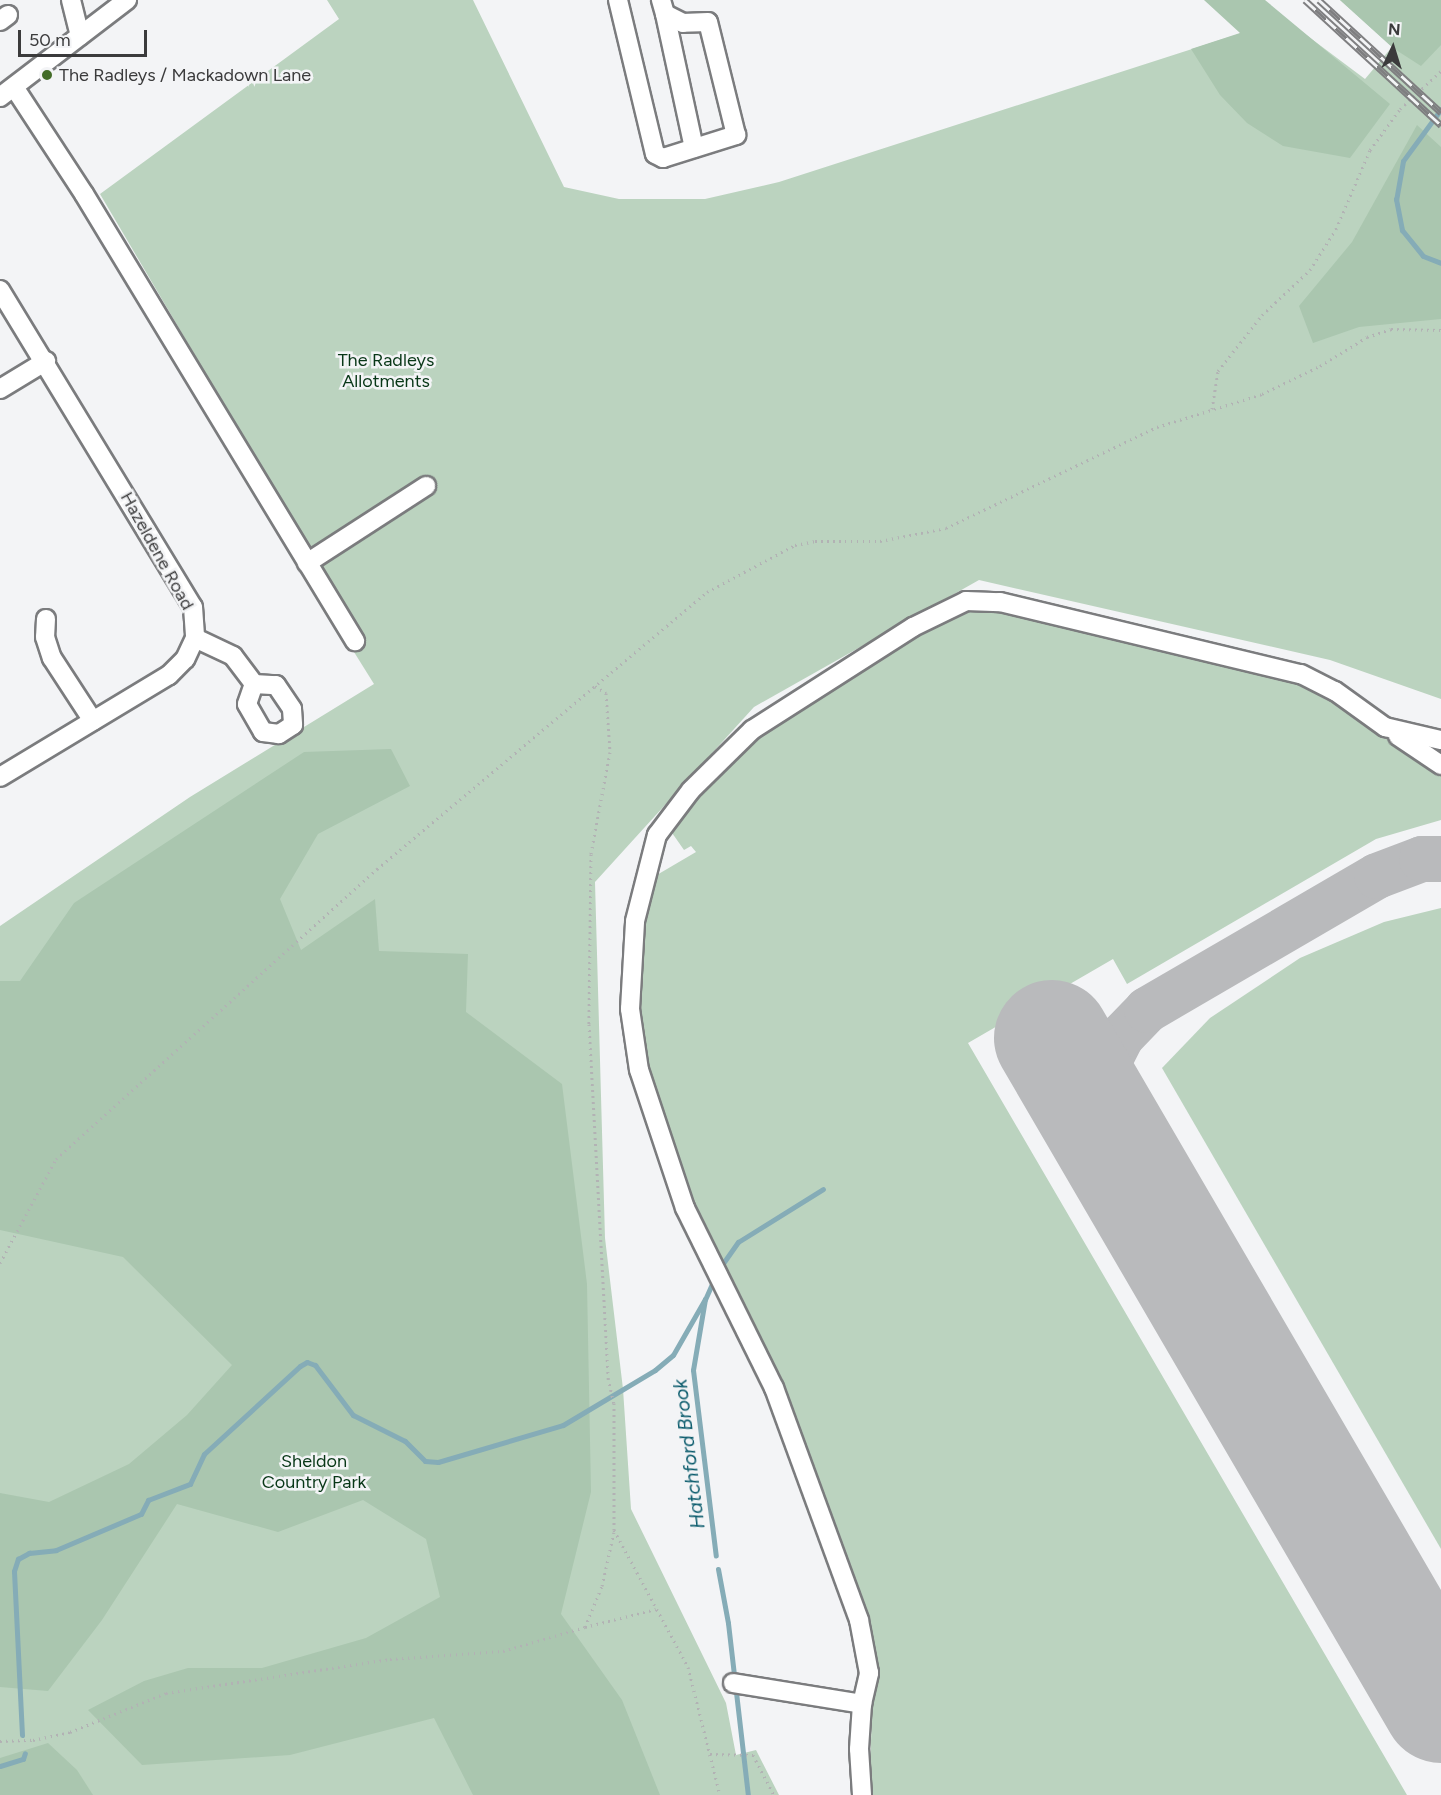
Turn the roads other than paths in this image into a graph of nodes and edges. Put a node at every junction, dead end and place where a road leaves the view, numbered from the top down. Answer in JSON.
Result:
{"nodes":[{"id":1,"x":71,"y":0,"type":"edge"},
{"id":2,"x":127,"y":0,"type":"edge"},
{"id":3,"x":618,"y":0,"type":"edge"},
{"id":4,"x":663,"y":7,"type":"edge"},
{"id":5,"x":80,"y":36,"type":"junction"},
{"id":6,"x":7,"y":92,"type":"edge"},
{"id":7,"x":694,"y":148,"type":"junction"},
{"id":8,"x":0,"y":290,"type":"edge"},
{"id":9,"x":46,"y":361,"type":"junction"},
{"id":10,"x":0,"y":389,"type":"edge"},
{"id":11,"x":426,"y":486,"type":"dead end"},
{"id":12,"x":307,"y":563,"type":"junction"},
{"id":13,"x":46,"y":619,"type":"dead end"},
{"id":14,"x":195,"y":638,"type":"junction"},
{"id":15,"x":355,"y":641,"type":"dead end"},
{"id":16,"x":254,"y":684,"type":"dead end"},
{"id":17,"x":93,"y":721,"type":"junction"},
{"id":18,"x":1385,"y":727,"type":"junction"},
{"id":19,"x":1441,"y":740,"type":"edge"},
{"id":20,"x":1441,"y":765,"type":"edge"},
{"id":21,"x":0,"y":777,"type":"edge"},
{"id":22,"x":733,"y":1683,"type":"dead end"},
{"id":23,"x":862,"y":1704,"type":"junction"},
{"id":24,"x":862,"y":1795,"type":"edge"}],
"edges":[{"from":1,"to":5,"type":"street"},
{"from":2,"to":5,"type":"street"},
{"from":3,"to":7,"type":"street"},
{"from":4,"to":7,"type":"street"},
{"from":4,"to":7,"type":"street"},
{"from":5,"to":6,"type":"street"},
{"from":6,"to":12,"type":"street"},
{"from":8,"to":9,"type":"street","name":"Hazeldene Road"},
{"from":9,"to":10,"type":"street"},
{"from":9,"to":14,"type":"street","name":"Hazeldene Road"},
{"from":11,"to":12,"type":"street"},
{"from":12,"to":15,"type":"street"},
{"from":13,"to":17,"type":"street"},
{"from":14,"to":16,"type":"street"},
{"from":14,"to":17,"type":"street"},
{"from":17,"to":21,"type":"street"},
{"from":18,"to":19,"type":"street"},
{"from":18,"to":20,"type":"street"},
{"from":18,"to":23,"type":"street"},
{"from":22,"to":23,"type":"street"},
{"from":23,"to":24,"type":"street"}]}
